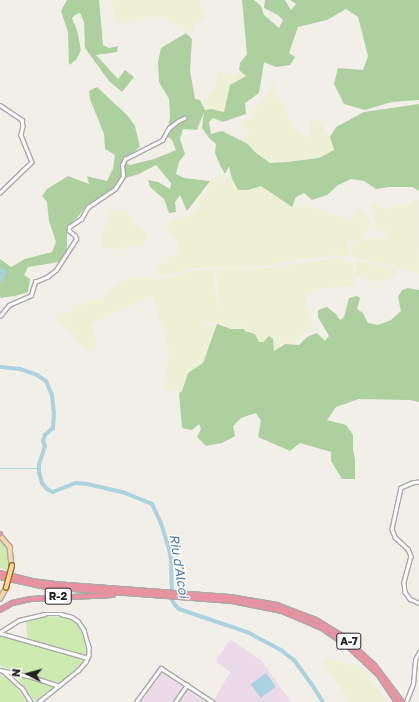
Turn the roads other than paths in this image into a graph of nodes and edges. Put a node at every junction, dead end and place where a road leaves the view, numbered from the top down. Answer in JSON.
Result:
{"nodes":[{"id":1,"x":0,"y":105,"type":"edge"},
{"id":2,"x":184,"y":118,"type":"dead end"},
{"id":3,"x":0,"y":193,"type":"edge"},
{"id":4,"x":0,"y":316,"type":"edge"},
{"id":5,"x":419,"y":482,"type":"edge"},
{"id":6,"x":0,"y":535,"type":"edge"},
{"id":7,"x":1,"y":573,"type":"edge"},
{"id":8,"x":0,"y":577,"type":"edge"},
{"id":9,"x":119,"y":592,"type":"junction"},
{"id":10,"x":149,"y":595,"type":"joint"},
{"id":11,"x":0,"y":599,"type":"edge"},
{"id":12,"x":419,"y":603,"type":"edge"},
{"id":13,"x":277,"y":607,"type":"junction"},
{"id":14,"x":0,"y":610,"type":"edge"},
{"id":15,"x":0,"y":632,"type":"edge"},
{"id":16,"x":419,"y":652,"type":"edge"},
{"id":17,"x":88,"y":658,"type":"junction"},
{"id":18,"x":0,"y":670,"type":"edge"},
{"id":19,"x":187,"y":685,"type":"junction"},
{"id":20,"x":59,"y":686,"type":"junction"},
{"id":21,"x":31,"y":702,"type":"edge"},
{"id":22,"x":39,"y":702,"type":"edge"},
{"id":23,"x":136,"y":702,"type":"edge"},
{"id":24,"x":175,"y":702,"type":"edge"},
{"id":25,"x":213,"y":702,"type":"edge"},
{"id":26,"x":397,"y":702,"type":"edge"},
{"id":27,"x":402,"y":702,"type":"edge"},
{"id":28,"x":406,"y":702,"type":"edge"}],
"edges":[{"from":1,"to":3,"type":"street"},
{"from":2,"to":4,"type":"street"},
{"from":5,"to":12,"type":"street"},
{"from":6,"to":11,"type":"main road","bridge":true},
{"from":7,"to":9,"type":"highway","number":"A-7"},
{"from":8,"to":9,"type":"highway","number":"A-7"},
{"from":9,"to":10,"type":"highway","number":"R-2"},
{"from":9,"to":13,"type":"highway","number":"A-7"},
{"from":9,"to":14,"type":"highway","number":"R-2"},
{"from":10,"to":13,"type":"highway","number":"A-7"},
{"from":13,"to":26,"type":"highway","number":"A-7"},
{"from":13,"to":27,"type":"highway","number":"A-7"},
{"from":15,"to":17,"type":"street"},
{"from":15,"to":17,"type":"street"},
{"from":16,"to":28,"type":"street"},
{"from":17,"to":20,"type":"street"},
{"from":18,"to":20,"type":"street"},
{"from":18,"to":21,"type":"street"},
{"from":19,"to":23,"type":"street"},
{"from":19,"to":24,"type":"street"},
{"from":19,"to":25,"type":"street"},
{"from":20,"to":22,"type":"street"}]}
